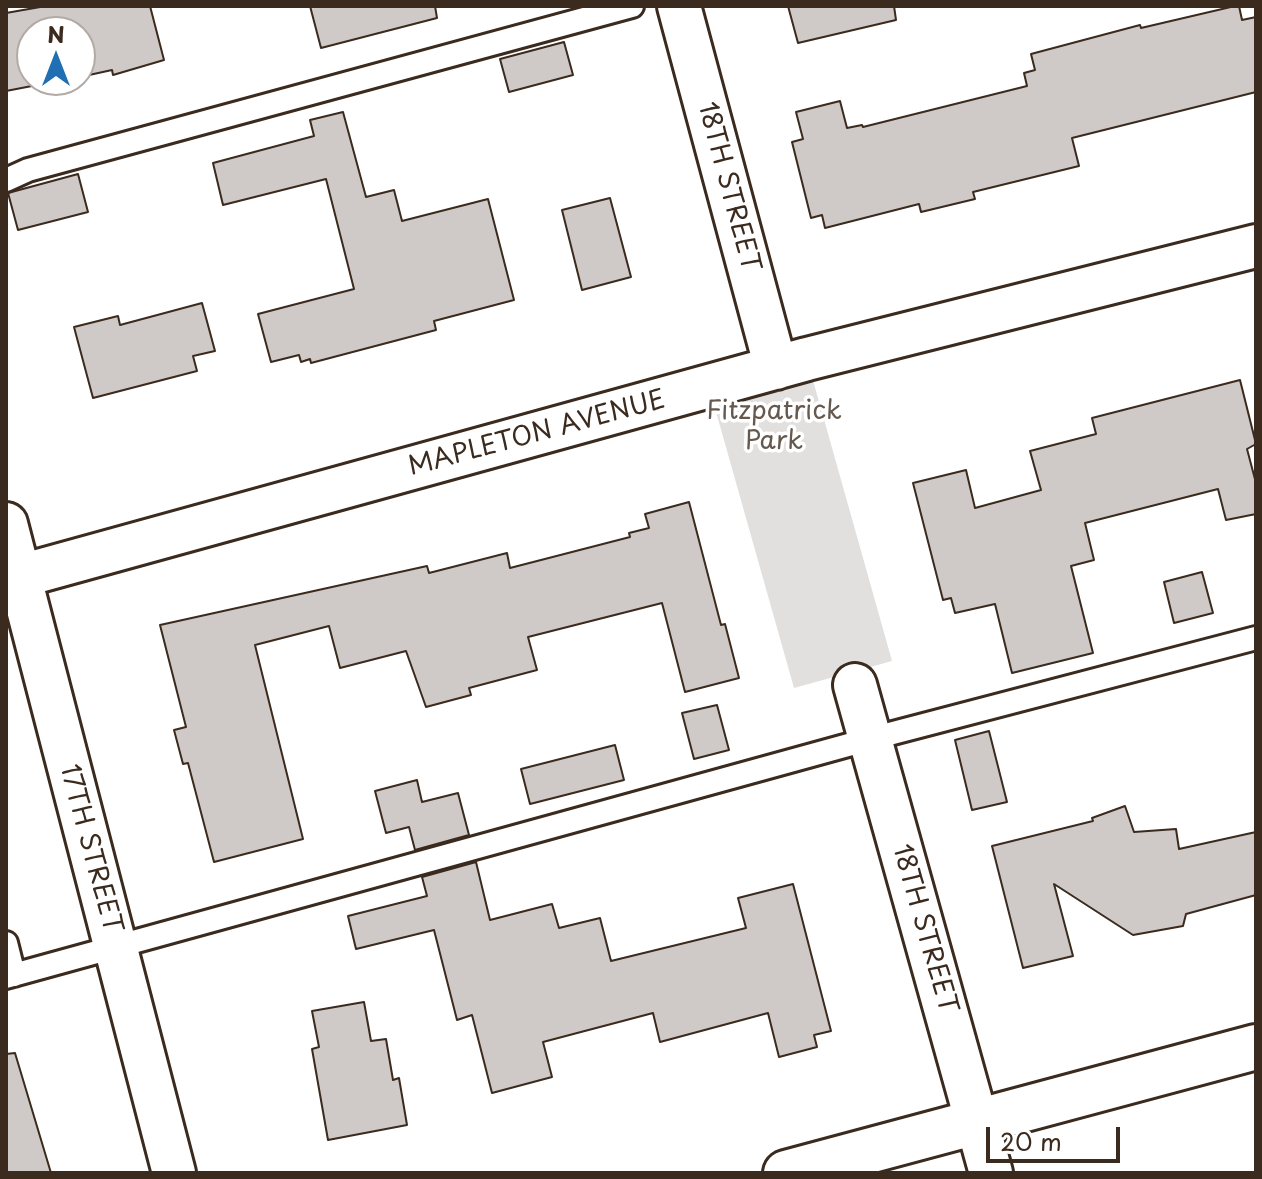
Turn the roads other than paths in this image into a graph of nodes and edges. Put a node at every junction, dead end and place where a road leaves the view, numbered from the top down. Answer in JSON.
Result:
{"nodes":[{"id":1,"x":632,"y":6,"type":"edge"},
{"id":2,"x":679,"y":6,"type":"edge"},
{"id":3,"x":6,"y":180,"type":"edge"},
{"id":4,"x":1256,"y":246,"type":"edge"},
{"id":5,"x":776,"y":368,"type":"junction"},
{"id":6,"x":6,"y":524,"type":"edge"},
{"id":7,"x":12,"y":579,"type":"edge"},
{"id":8,"x":1256,"y":638,"type":"edge"},
{"id":9,"x":855,"y":685,"type":"dead end"},
{"id":10,"x":870,"y":739,"type":"junction"},
{"id":11,"x":6,"y":943,"type":"edge"},
{"id":12,"x":115,"y":947,"type":"junction"},
{"id":13,"x":10,"y":976,"type":"edge"},
{"id":14,"x":1256,"y":1047,"type":"edge"},
{"id":15,"x":978,"y":1121,"type":"junction"},
{"id":16,"x":174,"y":1173,"type":"edge"},
{"id":17,"x":786,"y":1173,"type":"edge"},
{"id":18,"x":991,"y":1173,"type":"edge"}],
"edges":[{"from":1,"to":3,"type":"lane"},
{"from":2,"to":5,"type":"street","name":"18TH STREET"},
{"from":4,"to":5,"type":"street","name":"MAPLETON AVENUE"},
{"from":5,"to":7,"type":"street","name":"MAPLETON AVENUE"},
{"from":6,"to":7,"type":"street","name":"17TH STREET"},
{"from":7,"to":12,"type":"street","name":"17TH STREET"},
{"from":8,"to":10,"type":"lane"},
{"from":9,"to":10,"type":"street","name":"18TH STREET"},
{"from":10,"to":12,"type":"lane"},
{"from":10,"to":15,"type":"street","name":"18TH STREET"},
{"from":11,"to":13,"type":"lane"},
{"from":12,"to":13,"type":"lane"},
{"from":12,"to":16,"type":"street","name":"17TH STREET"},
{"from":14,"to":15,"type":"street"},
{"from":15,"to":17,"type":"street"},
{"from":15,"to":18,"type":"street","name":"18TH STREET"}]}
